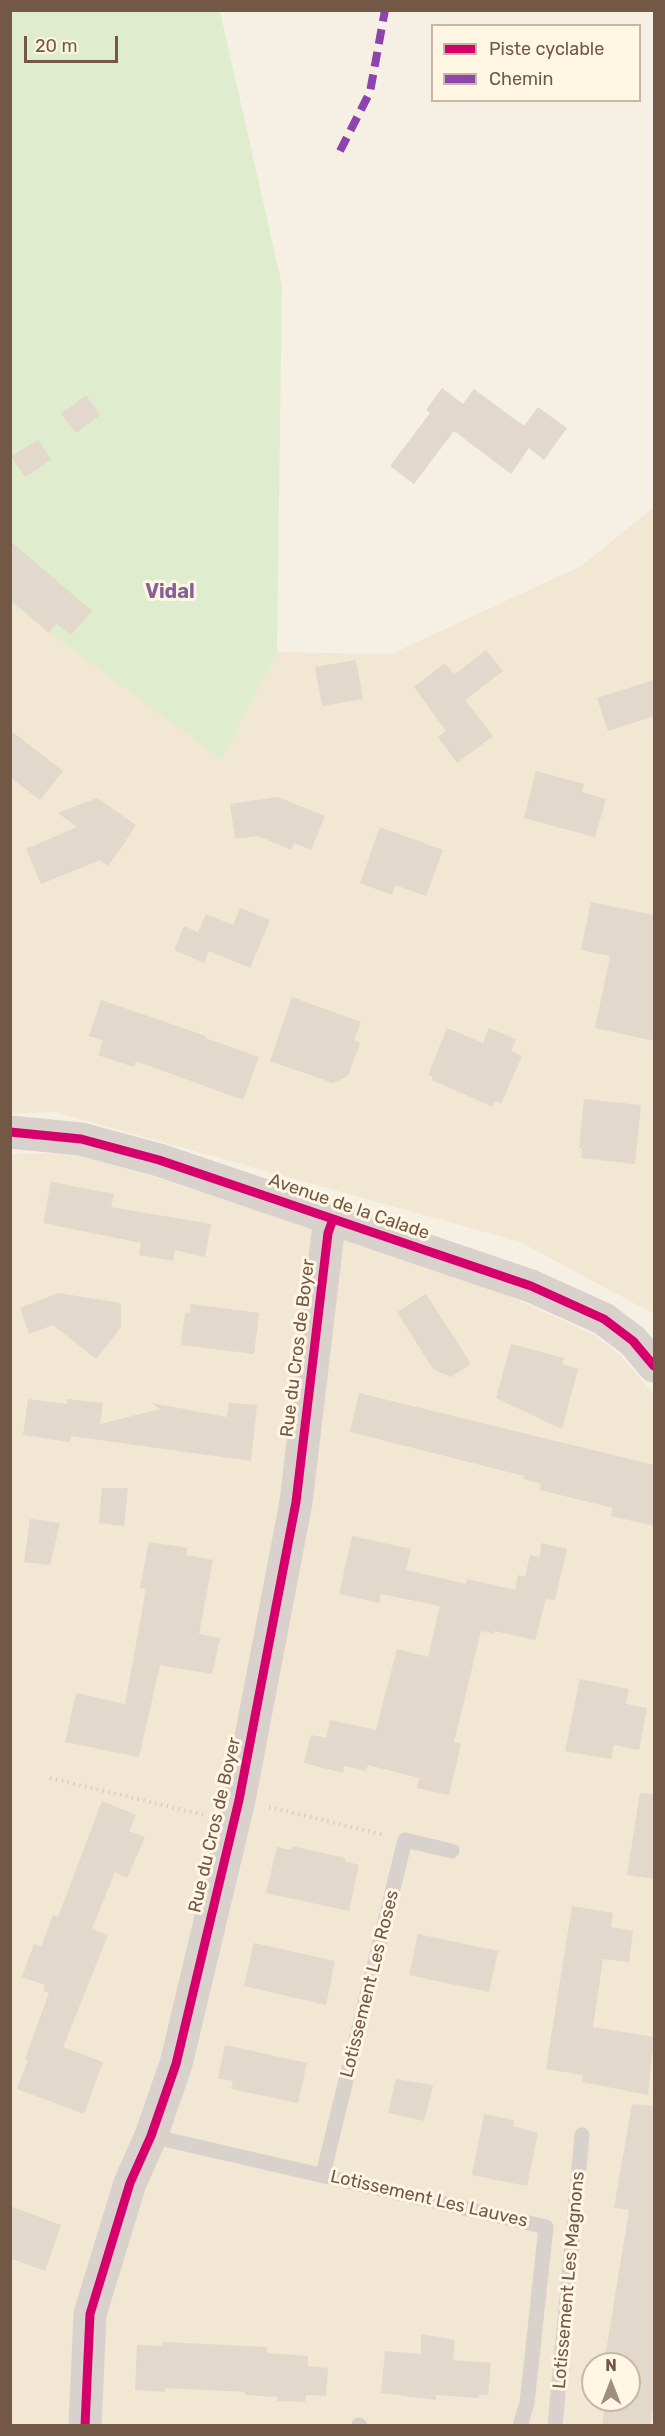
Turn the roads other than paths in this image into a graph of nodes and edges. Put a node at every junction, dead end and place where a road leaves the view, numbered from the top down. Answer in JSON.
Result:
{"nodes":[{"id":1,"x":10,"y":1132,"type":"edge"},
{"id":2,"x":333,"y":1219,"type":"junction"},
{"id":3,"x":654,"y":1366,"type":"edge"},
{"id":4,"x":452,"y":1851,"type":"dead end"},
{"id":5,"x":582,"y":2135,"type":"dead end"},
{"id":6,"x":151,"y":2136,"type":"junction"},
{"id":7,"x":323,"y":2174,"type":"junction"},
{"id":8,"x":546,"y":2227,"type":"junction"},
{"id":9,"x":574,"y":2232,"type":"junction"},
{"id":10,"x":85,"y":2426,"type":"edge"},
{"id":11,"x":520,"y":2426,"type":"edge"},
{"id":12,"x":555,"y":2426,"type":"edge"}],
"edges":[{"from":1,"to":2,"type":"street","name":"Avenue de la Calade"},
{"from":2,"to":3,"type":"street","name":"Avenue de la Calade"},
{"from":2,"to":6,"type":"street","name":"Rue du Cros de Boyer"},
{"from":4,"to":7,"type":"lane","name":"Lotissement Les Roses"},
{"from":5,"to":9,"type":"lane","name":"Lotissement Les Magnons"},
{"from":6,"to":7,"type":"lane","name":"Lotissement Les Lauves"},
{"from":6,"to":10,"type":"street","name":"Rue du Cros de Boyer"},
{"from":7,"to":8,"type":"lane","name":"Lotissement Les Lauves"},
{"from":8,"to":9,"type":"lane"},
{"from":8,"to":11,"type":"lane","name":"Lotissement Les Lauves"},
{"from":9,"to":12,"type":"lane","name":"Lotissement Les Magnons"}]}
